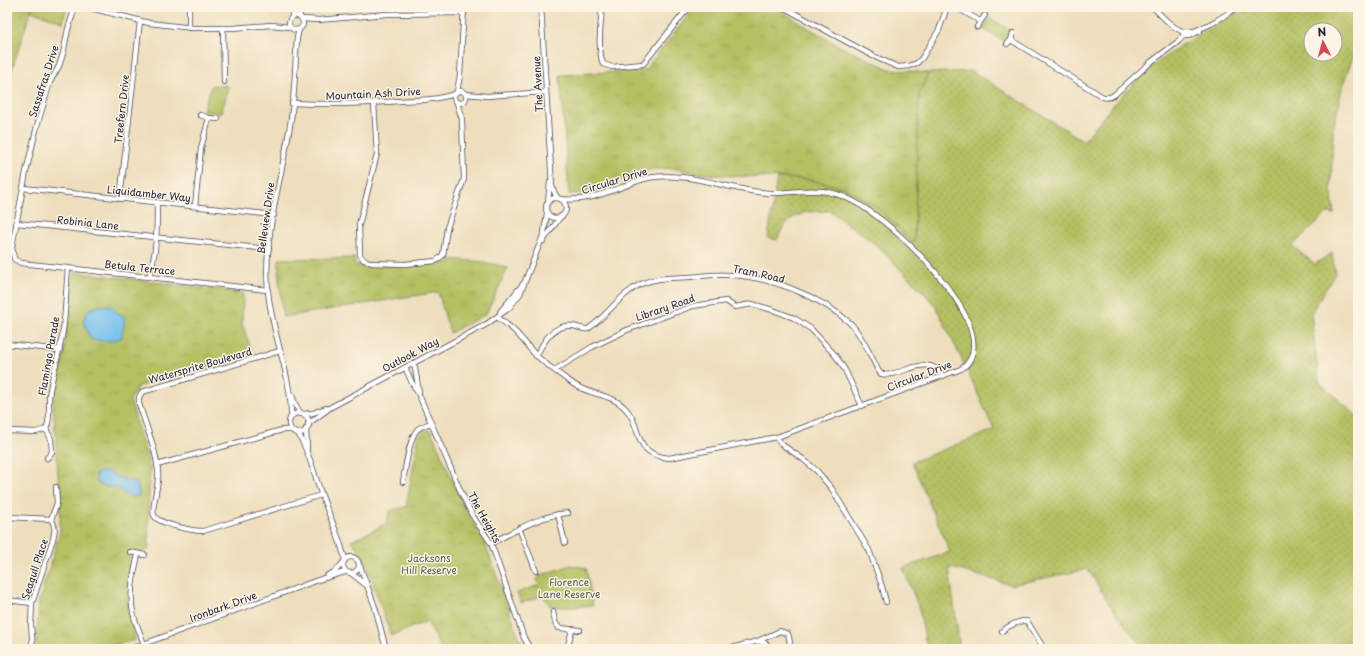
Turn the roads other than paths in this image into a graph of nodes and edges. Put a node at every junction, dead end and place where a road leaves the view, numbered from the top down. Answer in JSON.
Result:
{"nodes":[{"id":1,"x":74,"y":7,"type":"edge"},
{"id":2,"x":87,"y":7,"type":"edge"},
{"id":3,"x":189,"y":7,"type":"edge"},
{"id":4,"x":294,"y":7,"type":"edge"},
{"id":5,"x":297,"y":7,"type":"edge"},
{"id":6,"x":386,"y":7,"type":"edge"},
{"id":7,"x":464,"y":7,"type":"edge"},
{"id":8,"x":541,"y":7,"type":"edge"},
{"id":9,"x":602,"y":7,"type":"edge"},
{"id":10,"x":689,"y":7,"type":"edge"},
{"id":11,"x":783,"y":7,"type":"edge"},
{"id":12,"x":948,"y":7,"type":"edge"},
{"id":13,"x":956,"y":7,"type":"edge"},
{"id":14,"x":1153,"y":7,"type":"edge"},
{"id":15,"x":1238,"y":7,"type":"edge"},
{"id":16,"x":464,"y":13,"type":"junction"},
{"id":17,"x":387,"y":14,"type":"junction"},
{"id":18,"x":985,"y":15,"type":"dead end"},
{"id":19,"x":291,"y":18,"type":"junction"},
{"id":20,"x":301,"y":18,"type":"junction"},
{"id":21,"x":140,"y":20,"type":"junction"},
{"id":22,"x":319,"y":20,"type":"junction"},
{"id":23,"x":980,"y":21,"type":"junction"},
{"id":24,"x":272,"y":25,"type":"junction"},
{"id":25,"x":301,"y":27,"type":"junction"},
{"id":26,"x":189,"y":28,"type":"junction"},
{"id":27,"x":224,"y":28,"type":"junction"},
{"id":28,"x":291,"y":28,"type":"junction"},
{"id":29,"x":977,"y":28,"type":"dead end"},
{"id":30,"x":1013,"y":33,"type":"dead end"},
{"id":31,"x":1184,"y":34,"type":"junction"},
{"id":32,"x":1011,"y":40,"type":"junction"},
{"id":33,"x":1007,"y":44,"type":"dead end"},
{"id":34,"x":296,"y":49,"type":"junction"},
{"id":35,"x":460,"y":75,"type":"junction"},
{"id":36,"x":224,"y":82,"type":"dead end"},
{"id":37,"x":546,"y":92,"type":"junction"},
{"id":38,"x":456,"y":93,"type":"junction"},
{"id":39,"x":465,"y":93,"type":"junction"},
{"id":40,"x":487,"y":96,"type":"junction"},
{"id":41,"x":430,"y":99,"type":"junction"},
{"id":42,"x":465,"y":101,"type":"junction"},
{"id":43,"x":456,"y":102,"type":"junction"},
{"id":44,"x":292,"y":103,"type":"junction"},
{"id":45,"x":374,"y":103,"type":"junction"},
{"id":46,"x":200,"y":115,"type":"dead end"},
{"id":47,"x":209,"y":118,"type":"junction"},
{"id":48,"x":462,"y":118,"type":"junction"},
{"id":49,"x":218,"y":120,"type":"dead end"},
{"id":50,"x":550,"y":160,"type":"junction"},
{"id":51,"x":23,"y":188,"type":"junction"},
{"id":52,"x":120,"y":199,"type":"junction"},
{"id":53,"x":559,"y":199,"type":"junction"},
{"id":54,"x":157,"y":202,"type":"junction"},
{"id":55,"x":548,"y":202,"type":"junction"},
{"id":56,"x":195,"y":206,"type":"junction"},
{"id":57,"x":547,"y":213,"type":"junction"},
{"id":58,"x":274,"y":215,"type":"junction"},
{"id":59,"x":562,"y":216,"type":"junction"},
{"id":60,"x":17,"y":223,"type":"junction"},
{"id":61,"x":157,"y":238,"type":"junction"},
{"id":62,"x":269,"y":249,"type":"junction"},
{"id":63,"x":536,"y":253,"type":"junction"},
{"id":64,"x":12,"y":256,"type":"junction"},
{"id":65,"x":7,"y":257,"type":"edge"},
{"id":66,"x":68,"y":268,"type":"junction"},
{"id":67,"x":149,"y":277,"type":"junction"},
{"id":68,"x":268,"y":290,"type":"junction"},
{"id":69,"x":497,"y":317,"type":"junction"},
{"id":70,"x":7,"y":344,"type":"edge"},
{"id":71,"x":60,"y":350,"type":"junction"},
{"id":72,"x":280,"y":351,"type":"junction"},
{"id":73,"x":536,"y":356,"type":"junction"},
{"id":74,"x":413,"y":363,"type":"junction"},
{"id":75,"x":405,"y":367,"type":"junction"},
{"id":76,"x":555,"y":370,"type":"junction"},
{"id":77,"x":943,"y":376,"type":"junction"},
{"id":78,"x":289,"y":388,"type":"junction"},
{"id":79,"x":419,"y":395,"type":"junction"},
{"id":80,"x":862,"y":406,"type":"junction"},
{"id":81,"x":331,"y":407,"type":"junction"},
{"id":82,"x":302,"y":414,"type":"junction"},
{"id":83,"x":291,"y":417,"type":"junction"},
{"id":84,"x":289,"y":423,"type":"junction"},
{"id":85,"x":431,"y":423,"type":"junction"},
{"id":86,"x":307,"y":426,"type":"junction"},
{"id":87,"x":46,"y":429,"type":"junction"},
{"id":88,"x":291,"y":430,"type":"junction"},
{"id":89,"x":7,"y":431,"type":"edge"},
{"id":90,"x":298,"y":433,"type":"junction"},
{"id":91,"x":268,"y":434,"type":"junction"},
{"id":92,"x":777,"y":437,"type":"junction"},
{"id":93,"x":308,"y":453,"type":"junction"},
{"id":94,"x":46,"y":458,"type":"dead end"},
{"id":95,"x":157,"y":465,"type":"junction"},
{"id":96,"x":403,"y":482,"type":"dead end"},
{"id":97,"x":56,"y":487,"type":"dead end"},
{"id":98,"x":322,"y":495,"type":"junction"},
{"id":99,"x":568,"y":513,"type":"dead end"},
{"id":100,"x":558,"y":514,"type":"junction"},
{"id":101,"x":7,"y":517,"type":"edge"},
{"id":102,"x":52,"y":519,"type":"junction"},
{"id":103,"x":520,"y":528,"type":"junction"},
{"id":104,"x":339,"y":540,"type":"junction"},
{"id":105,"x":491,"y":543,"type":"junction"},
{"id":106,"x":565,"y":543,"type":"dead end"},
{"id":107,"x":130,"y":552,"type":"dead end"},
{"id":108,"x":138,"y":555,"type":"junction"},
{"id":109,"x":145,"y":555,"type":"dead end"},
{"id":110,"x":354,"y":558,"type":"junction"},
{"id":111,"x":344,"y":562,"type":"junction"},
{"id":112,"x":360,"y":566,"type":"junction"},
{"id":113,"x":536,"y":571,"type":"dead end"},
{"id":114,"x":345,"y":572,"type":"junction"},
{"id":115,"x":352,"y":574,"type":"junction"},
{"id":116,"x":321,"y":578,"type":"junction"},
{"id":117,"x":368,"y":586,"type":"junction"},
{"id":118,"x":7,"y":600,"type":"edge"},
{"id":119,"x":886,"y":602,"type":"dead end"},
{"id":120,"x":32,"y":603,"type":"junction"},
{"id":121,"x":553,"y":612,"type":"dead end"},
{"id":122,"x":572,"y":630,"type":"junction"},
{"id":123,"x":580,"y":630,"type":"dead end"},
{"id":124,"x":1002,"y":631,"type":"dead end"},
{"id":125,"x":758,"y":641,"type":"junction"},
{"id":126,"x":144,"y":644,"type":"junction"},
{"id":127,"x":385,"y":648,"type":"edge"},
{"id":128,"x":33,"y":649,"type":"edge"},
{"id":129,"x":130,"y":649,"type":"edge"},
{"id":130,"x":378,"y":649,"type":"edge"},
{"id":131,"x":530,"y":649,"type":"edge"},
{"id":132,"x":567,"y":649,"type":"edge"},
{"id":133,"x":728,"y":649,"type":"edge"},
{"id":134,"x":772,"y":649,"type":"edge"},
{"id":135,"x":787,"y":649,"type":"edge"},
{"id":136,"x":1044,"y":649,"type":"edge"}],
"edges":[{"from":1,"to":51,"type":"street","name":"Sassafras Drive"},
{"from":2,"to":21,"type":"street"},
{"from":3,"to":26,"type":"street"},
{"from":4,"to":19,"type":"street"},
{"from":5,"to":20,"type":"street"},
{"from":6,"to":17,"type":"street"},
{"from":7,"to":16,"type":"street"},
{"from":8,"to":37,"type":"street","name":"The Avenue"},
{"from":9,"to":10,"type":"street"},
{"from":11,"to":12,"type":"street"},
{"from":13,"to":23,"type":"street"},
{"from":14,"to":31,"type":"street"},
{"from":15,"to":31,"type":"street"},
{"from":16,"to":17,"type":"street"},
{"from":16,"to":35,"type":"street"},
{"from":17,"to":22,"type":"street"},
{"from":18,"to":23,"type":"street"},
{"from":19,"to":20,"type":"street"},
{"from":19,"to":24,"type":"street"},
{"from":19,"to":28,"type":"street","name":"Belleview Drive"},
{"from":20,"to":22,"type":"street"},
{"from":20,"to":25,"type":"street","name":"Belleview Drive"},
{"from":21,"to":26,"type":"street"},
{"from":21,"to":52,"type":"street","name":"Treefern Drive"},
{"from":22,"to":25,"type":"street"},
{"from":23,"to":29,"type":"street"},
{"from":24,"to":27,"type":"street"},
{"from":24,"to":28,"type":"street"},
{"from":25,"to":28,"type":"street"},
{"from":25,"to":34,"type":"street","name":"Belleview Drive"},
{"from":26,"to":27,"type":"street"},
{"from":27,"to":36,"type":"street"},
{"from":28,"to":34,"type":"street","name":"Belleview Drive"},
{"from":30,"to":32,"type":"street"},
{"from":31,"to":32,"type":"street"},
{"from":32,"to":33,"type":"street"},
{"from":34,"to":44,"type":"street","name":"Belleview Drive"},
{"from":35,"to":38,"type":"street"},
{"from":35,"to":39,"type":"street"},
{"from":37,"to":40,"type":"street"},
{"from":37,"to":50,"type":"street","name":"The Avenue"},
{"from":38,"to":39,"type":"street","name":"Mountain Ash Drive"},
{"from":38,"to":41,"type":"street","name":"Mountain Ash Drive"},
{"from":38,"to":43,"type":"street"},
{"from":39,"to":40,"type":"street"},
{"from":39,"to":42,"type":"street"},
{"from":40,"to":42,"type":"street"},
{"from":41,"to":43,"type":"street","name":"Mountain Ash Drive"},
{"from":41,"to":45,"type":"street","name":"Mountain Ash Drive"},
{"from":42,"to":43,"type":"street","name":"Mountain Ash Drive"},
{"from":42,"to":48,"type":"street"},
{"from":43,"to":48,"type":"street"},
{"from":44,"to":45,"type":"street","name":"Mountain Ash Drive"},
{"from":44,"to":58,"type":"street","name":"Belleview Drive"},
{"from":45,"to":48,"type":"street"},
{"from":46,"to":47,"type":"street"},
{"from":47,"to":49,"type":"street"},
{"from":47,"to":56,"type":"street"},
{"from":50,"to":53,"type":"street","name":"The Avenue"},
{"from":50,"to":55,"type":"street","name":"The Avenue"},
{"from":51,"to":52,"type":"street","name":"Liquidamber Way"},
{"from":51,"to":60,"type":"street","name":"Sassafras Drive"},
{"from":52,"to":54,"type":"street","name":"Liquidamber Way"},
{"from":53,"to":55,"type":"street"},
{"from":53,"to":59,"type":"street"},
{"from":53,"to":77,"type":"street","name":"Circular Drive"},
{"from":54,"to":56,"type":"street","name":"Liquidamber Way"},
{"from":54,"to":61,"type":"street"},
{"from":55,"to":57,"type":"street"},
{"from":56,"to":58,"type":"street","name":"Liquidamber Way"},
{"from":57,"to":59,"type":"street"},
{"from":57,"to":63,"type":"street","name":"Outlook Way"},
{"from":58,"to":62,"type":"street","name":"Belleview Drive"},
{"from":59,"to":63,"type":"street","name":"Outlook Way"},
{"from":60,"to":61,"type":"street","name":"Robinia Lane"},
{"from":60,"to":64,"type":"street","name":"Sassafras Drive"},
{"from":61,"to":62,"type":"street","name":"Robinia Lane"},
{"from":61,"to":67,"type":"street"},
{"from":62,"to":68,"type":"street","name":"Belleview Drive"},
{"from":63,"to":69,"type":"street","name":"Outlook Way"},
{"from":64,"to":65,"type":"street"},
{"from":64,"to":66,"type":"street","name":"Betula Terrace"},
{"from":66,"to":67,"type":"street","name":"Betula Terrace"},
{"from":66,"to":71,"type":"street","name":"Flamingo Parade"},
{"from":67,"to":68,"type":"street","name":"Betula Terrace"},
{"from":68,"to":72,"type":"street","name":"Belleview Drive"},
{"from":69,"to":73,"type":"street","name":"Circular Drive"},
{"from":69,"to":74,"type":"street","name":"Outlook Way"},
{"from":70,"to":71,"type":"street"},
{"from":71,"to":87,"type":"street","name":"Flamingo Parade"},
{"from":72,"to":78,"type":"street","name":"Belleview Drive"},
{"from":72,"to":95,"type":"street","name":"Watersprite Boulevard"},
{"from":73,"to":76,"type":"street","name":"Circular Drive"},
{"from":73,"to":77,"type":"street","name":"Tram Road"},
{"from":74,"to":75,"type":"street","name":"Outlook Way"},
{"from":74,"to":79,"type":"street","name":"The Heights"},
{"from":75,"to":79,"type":"street","name":"The Heights"},
{"from":75,"to":81,"type":"street","name":"Outlook Way"},
{"from":76,"to":80,"type":"street","name":"Library Road"},
{"from":76,"to":92,"type":"street","name":"Circular Drive"},
{"from":77,"to":80,"type":"street","name":"Circular Drive"},
{"from":78,"to":82,"type":"street","name":"Belleview Drive"},
{"from":78,"to":83,"type":"street","name":"Belleview Drive"},
{"from":79,"to":85,"type":"street","name":"The Heights"},
{"from":80,"to":92,"type":"street","name":"Circular Drive"},
{"from":81,"to":82,"type":"street","name":"Outlook Way"},
{"from":81,"to":86,"type":"street","name":"Outlook Way"},
{"from":82,"to":83,"type":"street"},
{"from":82,"to":86,"type":"street"},
{"from":83,"to":84,"type":"street"},
{"from":84,"to":88,"type":"street"},
{"from":84,"to":91,"type":"street"},
{"from":85,"to":96,"type":"street"},
{"from":85,"to":105,"type":"street","name":"The Heights"},
{"from":86,"to":90,"type":"street"},
{"from":86,"to":93,"type":"street"},
{"from":87,"to":89,"type":"street"},
{"from":87,"to":94,"type":"street"},
{"from":88,"to":90,"type":"street"},
{"from":88,"to":91,"type":"street"},
{"from":90,"to":93,"type":"street"},
{"from":91,"to":95,"type":"street"},
{"from":92,"to":119,"type":"street"},
{"from":93,"to":98,"type":"street"},
{"from":95,"to":98,"type":"street","name":"Watersprite Boulevard"},
{"from":97,"to":102,"type":"street","name":"Seagull Place"},
{"from":98,"to":104,"type":"street"},
{"from":99,"to":100,"type":"street"},
{"from":100,"to":103,"type":"street"},
{"from":100,"to":106,"type":"street"},
{"from":101,"to":102,"type":"street"},
{"from":102,"to":120,"type":"street","name":"Seagull Place"},
{"from":103,"to":105,"type":"street"},
{"from":103,"to":113,"type":"street"},
{"from":104,"to":110,"type":"street"},
{"from":104,"to":111,"type":"street"},
{"from":105,"to":131,"type":"street","name":"The Heights"},
{"from":107,"to":108,"type":"street"},
{"from":108,"to":109,"type":"street"},
{"from":108,"to":126,"type":"street"},
{"from":110,"to":111,"type":"street"},
{"from":110,"to":112,"type":"street"},
{"from":111,"to":114,"type":"street"},
{"from":111,"to":116,"type":"street","name":"Ironbark Drive"},
{"from":112,"to":115,"type":"street"},
{"from":112,"to":117,"type":"street"},
{"from":114,"to":115,"type":"street"},
{"from":114,"to":116,"type":"street","name":"Ironbark Drive"},
{"from":115,"to":117,"type":"street"},
{"from":116,"to":126,"type":"street","name":"Ironbark Drive"},
{"from":117,"to":127,"type":"street"},
{"from":118,"to":120,"type":"street"},
{"from":120,"to":128,"type":"street","name":"Seagull Place"},
{"from":121,"to":122,"type":"street"},
{"from":122,"to":123,"type":"street"},
{"from":122,"to":132,"type":"street"},
{"from":124,"to":136,"type":"street"},
{"from":125,"to":133,"type":"street"},
{"from":125,"to":134,"type":"street"},
{"from":125,"to":135,"type":"street"},
{"from":126,"to":129,"type":"street","name":"Ironbark Drive"},
{"from":127,"to":130,"type":"street"}]}
